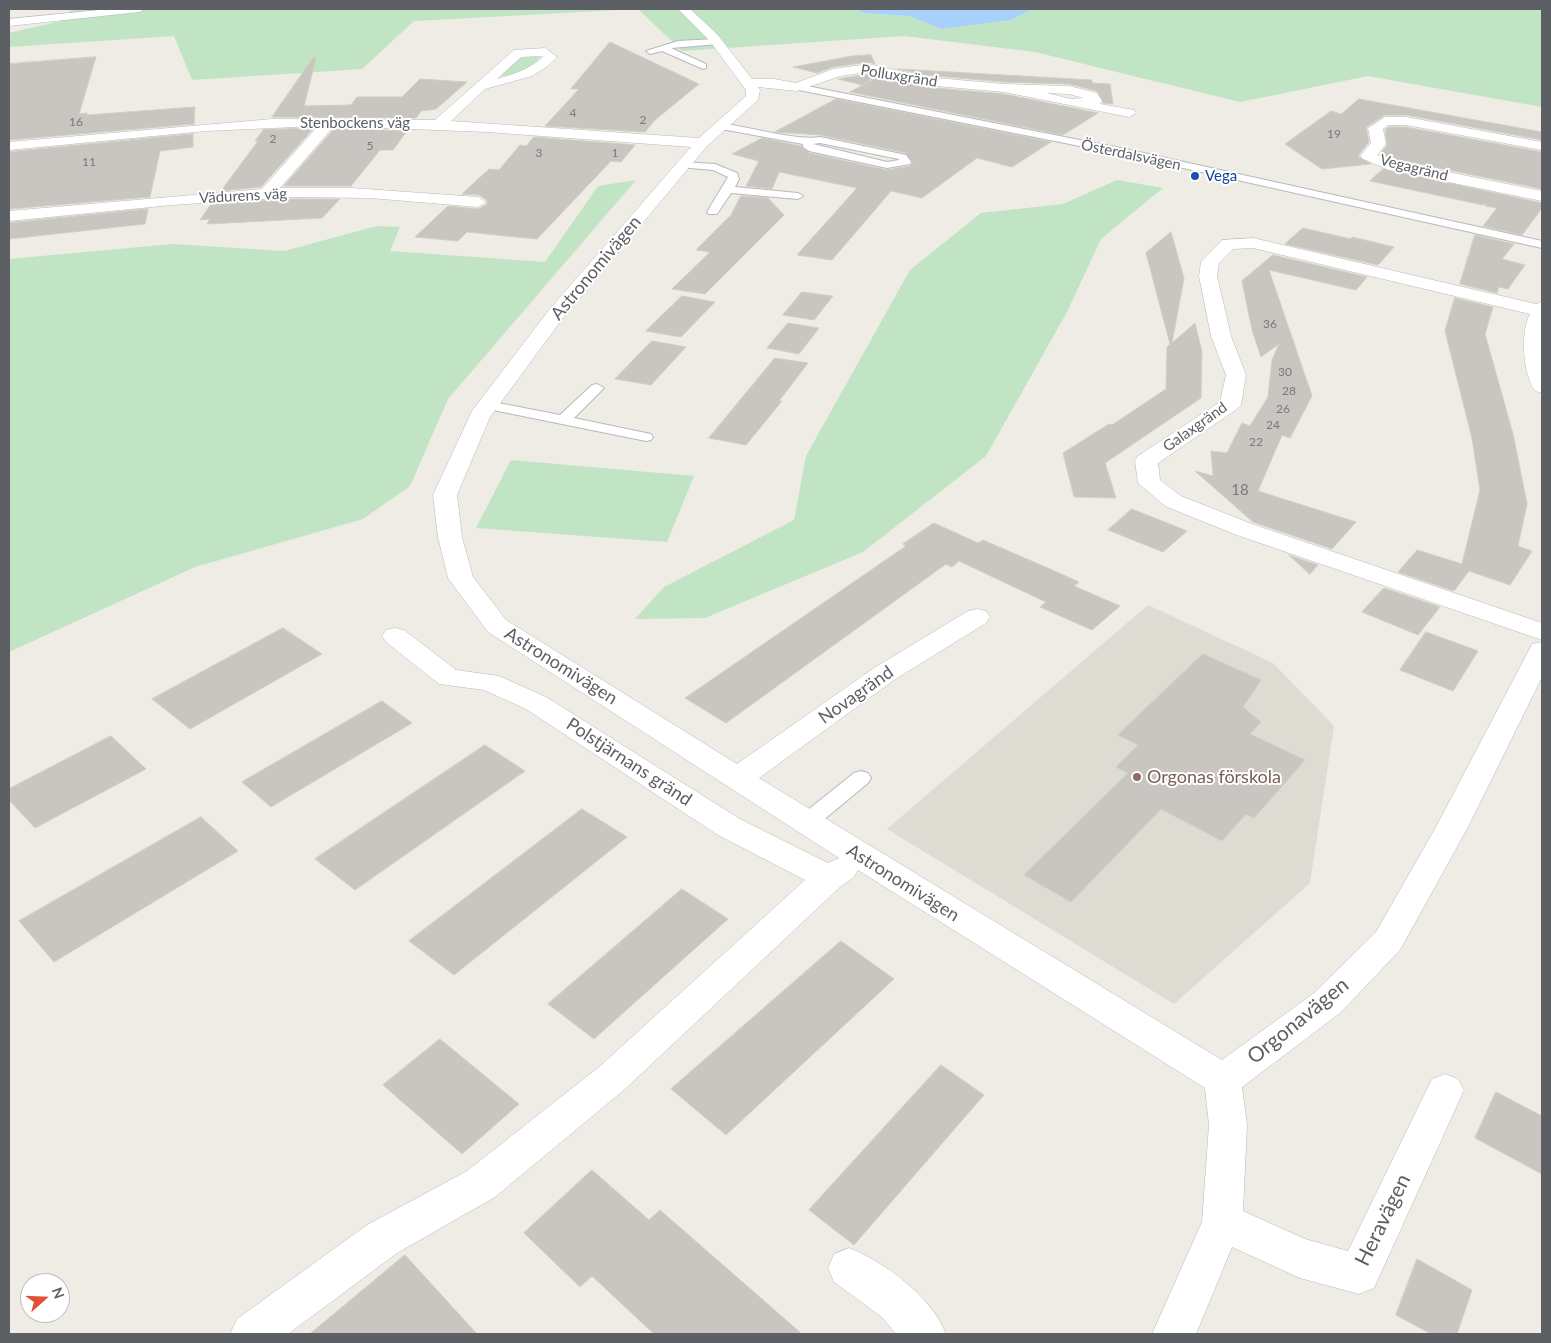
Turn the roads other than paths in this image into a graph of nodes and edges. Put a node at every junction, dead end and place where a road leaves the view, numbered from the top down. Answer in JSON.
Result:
{"nodes":[{"id":1,"x":134,"y":9,"type":"edge"},
{"id":2,"x":684,"y":9,"type":"edge"},
{"id":3,"x":14,"y":12,"type":"edge"},
{"id":4,"x":9,"y":23,"type":"edge"},
{"id":5,"x":716,"y":42,"type":"junction"},
{"id":6,"x":663,"y":48,"type":"junction"},
{"id":7,"x":650,"y":51,"type":"dead end"},
{"id":8,"x":703,"y":66,"type":"dead end"},
{"id":9,"x":748,"y":83,"type":"junction"},
{"id":10,"x":483,"y":86,"type":"dead end"},
{"id":11,"x":797,"y":87,"type":"junction"},
{"id":12,"x":1004,"y":88,"type":"junction"},
{"id":13,"x":1071,"y":103,"type":"junction"},
{"id":14,"x":1129,"y":113,"type":"dead end"},
{"id":15,"x":329,"y":122,"type":"junction"},
{"id":16,"x":439,"y":124,"type":"junction"},
{"id":17,"x":710,"y":135,"type":"junction"},
{"id":18,"x":809,"y":142,"type":"junction"},
{"id":19,"x":9,"y":146,"type":"edge"},
{"id":20,"x":1542,"y":146,"type":"edge"},
{"id":21,"x":684,"y":165,"type":"junction"},
{"id":22,"x":728,"y":189,"type":"junction"},
{"id":23,"x":266,"y":194,"type":"junction"},
{"id":24,"x":798,"y":196,"type":"dead end"},
{"id":25,"x":1542,"y":196,"type":"edge"},
{"id":26,"x":478,"y":202,"type":"dead end"},
{"id":27,"x":713,"y":212,"type":"dead end"},
{"id":28,"x":9,"y":216,"type":"edge"},
{"id":29,"x":1542,"y":245,"type":"edge"},
{"id":30,"x":1542,"y":310,"type":"edge"},
{"id":31,"x":1542,"y":387,"type":"edge"},
{"id":32,"x":597,"y":388,"type":"dead end"},
{"id":33,"x":488,"y":405,"type":"junction"},
{"id":34,"x":563,"y":420,"type":"junction"},
{"id":35,"x":646,"y":437,"type":"dead end"},
{"id":36,"x":977,"y":616,"type":"dead end"},
{"id":37,"x":1542,"y":632,"type":"edge"},
{"id":38,"x":394,"y":636,"type":"dead end"},
{"id":39,"x":1542,"y":650,"type":"edge"},
{"id":40,"x":738,"y":778,"type":"junction"},
{"id":41,"x":861,"y":778,"type":"dead end"},
{"id":42,"x":807,"y":822,"type":"junction"},
{"id":43,"x":860,"y":856,"type":"junction"},
{"id":44,"x":829,"y":878,"type":"junction"},
{"id":45,"x":1223,"y":1080,"type":"junction"},
{"id":46,"x":1445,"y":1090,"type":"dead end"},
{"id":47,"x":1222,"y":1222,"type":"junction"},
{"id":48,"x":849,"y":1268,"type":"dead end"},
{"id":49,"x":252,"y":1334,"type":"edge"},
{"id":50,"x":924,"y":1334,"type":"edge"},
{"id":51,"x":1174,"y":1334,"type":"edge"}],
"edges":[{"from":1,"to":3,"type":"street"},
{"from":1,"to":4,"type":"street"},
{"from":2,"to":5,"type":"street"},
{"from":3,"to":4,"type":"street"},
{"from":5,"to":6,"type":"lane"},
{"from":5,"to":9,"type":"street"},
{"from":6,"to":7,"type":"lane"},
{"from":6,"to":8,"type":"lane"},
{"from":9,"to":11,"type":"street","name":"Österdalsvägen"},
{"from":9,"to":17,"type":"street","name":"Astronomivägen"},
{"from":10,"to":16,"type":"street"},
{"from":11,"to":12,"type":"street","name":"Polluxgränd"},
{"from":11,"to":29,"type":"lane","name":"Österdalsvägen"},
{"from":12,"to":13,"type":"street","name":"Polluxgränd"},
{"from":12,"to":13,"type":"street","name":"Polluxgränd"},
{"from":13,"to":14,"type":"street","name":"Polluxgränd"},
{"from":15,"to":16,"type":"street","name":"Stenbockens väg"},
{"from":15,"to":19,"type":"street","name":"Stenbockens väg"},
{"from":15,"to":23,"type":"street"},
{"from":16,"to":17,"type":"street","name":"Stenbockens väg"},
{"from":17,"to":18,"type":"lane"},
{"from":17,"to":21,"type":"street","name":"Astronomivägen"},
{"from":18,"to":18,"type":"lane"},
{"from":20,"to":25,"type":"street","name":"Vegagränd"},
{"from":21,"to":22,"type":"lane"},
{"from":21,"to":33,"type":"street","name":"Astronomivägen"},
{"from":22,"to":24,"type":"lane"},
{"from":22,"to":27,"type":"lane"},
{"from":23,"to":26,"type":"street","name":"Vädurens väg"},
{"from":23,"to":28,"type":"street","name":"Vädurens väg"},
{"from":30,"to":31,"type":"street"},
{"from":30,"to":37,"type":"street","name":"Galaxgränd"},
{"from":32,"to":34,"type":"lane"},
{"from":33,"to":34,"type":"lane"},
{"from":33,"to":40,"type":"street","name":"Astronomivägen"},
{"from":34,"to":35,"type":"lane"},
{"from":36,"to":40,"type":"street","name":"Novagränd"},
{"from":38,"to":44,"type":"street","name":"Polstjärnans gränd"},
{"from":39,"to":45,"type":"street","name":"Orgonavägen"},
{"from":40,"to":42,"type":"street","name":"Astronomivägen"},
{"from":41,"to":42,"type":"lane"},
{"from":42,"to":43,"type":"street","name":"Astronomivägen"},
{"from":43,"to":44,"type":"street"},
{"from":43,"to":45,"type":"street","name":"Astronomivägen"},
{"from":44,"to":49,"type":"street"},
{"from":45,"to":47,"type":"street"},
{"from":46,"to":47,"type":"street","name":"Heravägen"},
{"from":47,"to":51,"type":"street"},
{"from":48,"to":50,"type":"street"}]}
